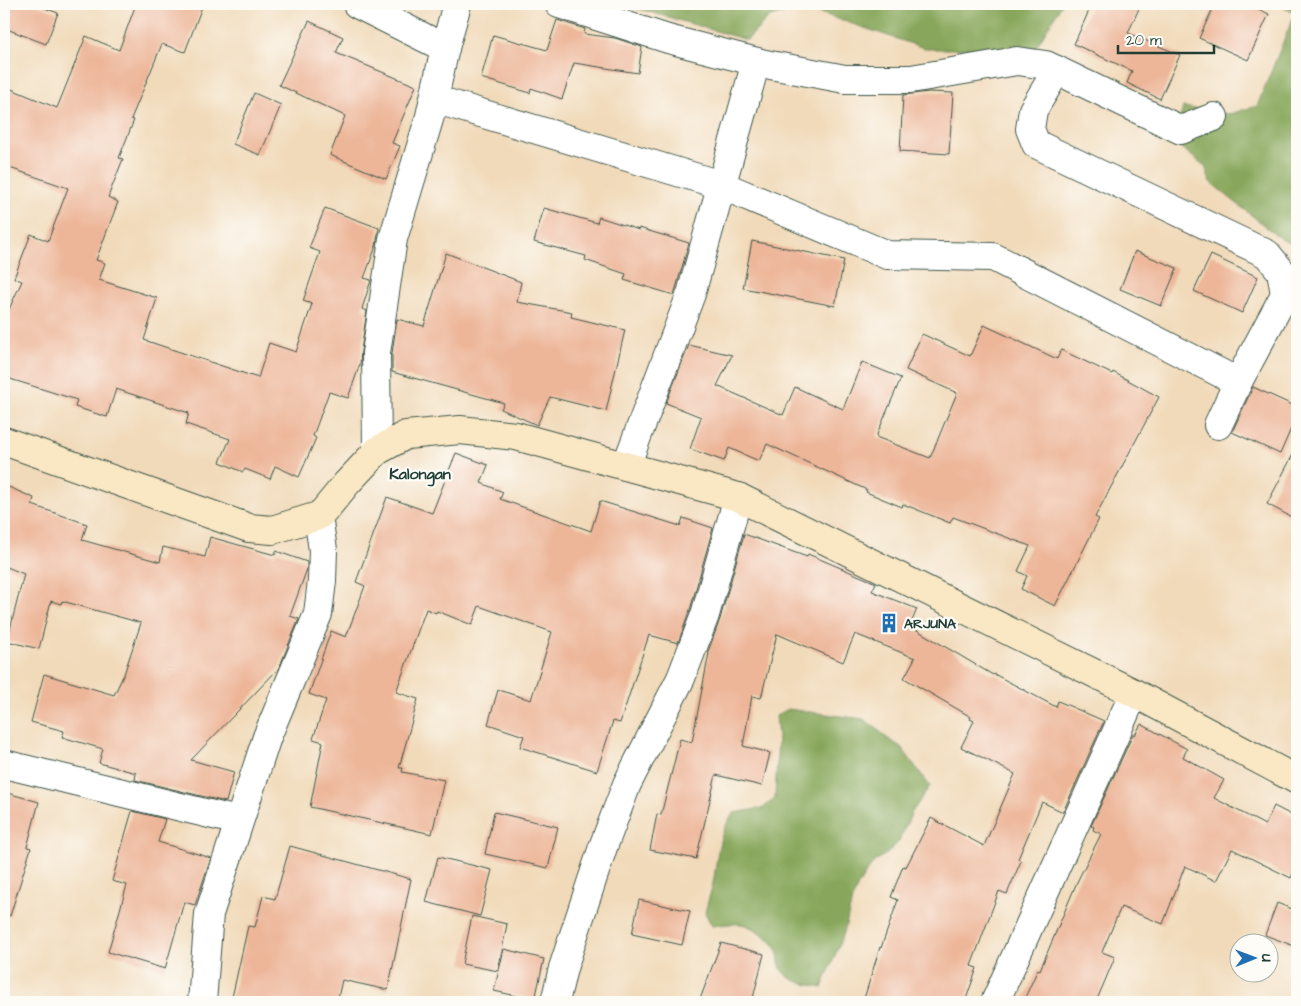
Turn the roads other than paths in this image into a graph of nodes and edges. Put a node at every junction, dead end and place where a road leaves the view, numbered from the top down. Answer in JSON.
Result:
{"nodes":[{"id":1,"x":357,"y":4,"type":"edge"},
{"id":2,"x":457,"y":4,"type":"edge"},
{"id":3,"x":560,"y":4,"type":"edge"},
{"id":4,"x":445,"y":48,"type":"junction"},
{"id":5,"x":756,"y":62,"type":"junction"},
{"id":6,"x":1057,"y":70,"type":"junction"},
{"id":7,"x":434,"y":99,"type":"junction"},
{"id":8,"x":1214,"y":116,"type":"dead end"},
{"id":9,"x":720,"y":185,"type":"junction"},
{"id":10,"x":1238,"y":382,"type":"junction"},
{"id":11,"x":1218,"y":425,"type":"dead end"},
{"id":12,"x":4,"y":441,"type":"edge"},
{"id":13,"x":377,"y":450,"type":"junction"},
{"id":14,"x":626,"y":466,"type":"junction"},
{"id":15,"x":738,"y":497,"type":"junction"},
{"id":16,"x":318,"y":516,"type":"junction"},
{"id":17,"x":1134,"y":693,"type":"junction"},
{"id":18,"x":4,"y":764,"type":"edge"},
{"id":19,"x":1297,"y":780,"type":"edge"},
{"id":20,"x":238,"y":821,"type":"junction"},
{"id":21,"x":202,"y":1002,"type":"edge"},
{"id":22,"x":555,"y":1002,"type":"edge"},
{"id":23,"x":995,"y":1002,"type":"edge"}],
"edges":[{"from":1,"to":4,"type":"street"},
{"from":2,"to":4,"type":"street"},
{"from":3,"to":5,"type":"street"},
{"from":4,"to":7,"type":"street"},
{"from":5,"to":6,"type":"street"},
{"from":5,"to":9,"type":"street"},
{"from":6,"to":8,"type":"street"},
{"from":6,"to":10,"type":"street"},
{"from":7,"to":9,"type":"street"},
{"from":7,"to":13,"type":"street"},
{"from":9,"to":10,"type":"street"},
{"from":9,"to":14,"type":"street"},
{"from":10,"to":11,"type":"street"},
{"from":12,"to":16,"type":"main road"},
{"from":13,"to":14,"type":"main road"},
{"from":13,"to":16,"type":"main road"},
{"from":14,"to":15,"type":"main road"},
{"from":15,"to":17,"type":"main road"},
{"from":15,"to":22,"type":"street"},
{"from":16,"to":20,"type":"street"},
{"from":17,"to":19,"type":"main road"},
{"from":17,"to":23,"type":"street"},
{"from":18,"to":20,"type":"street"},
{"from":20,"to":21,"type":"street"}]}
